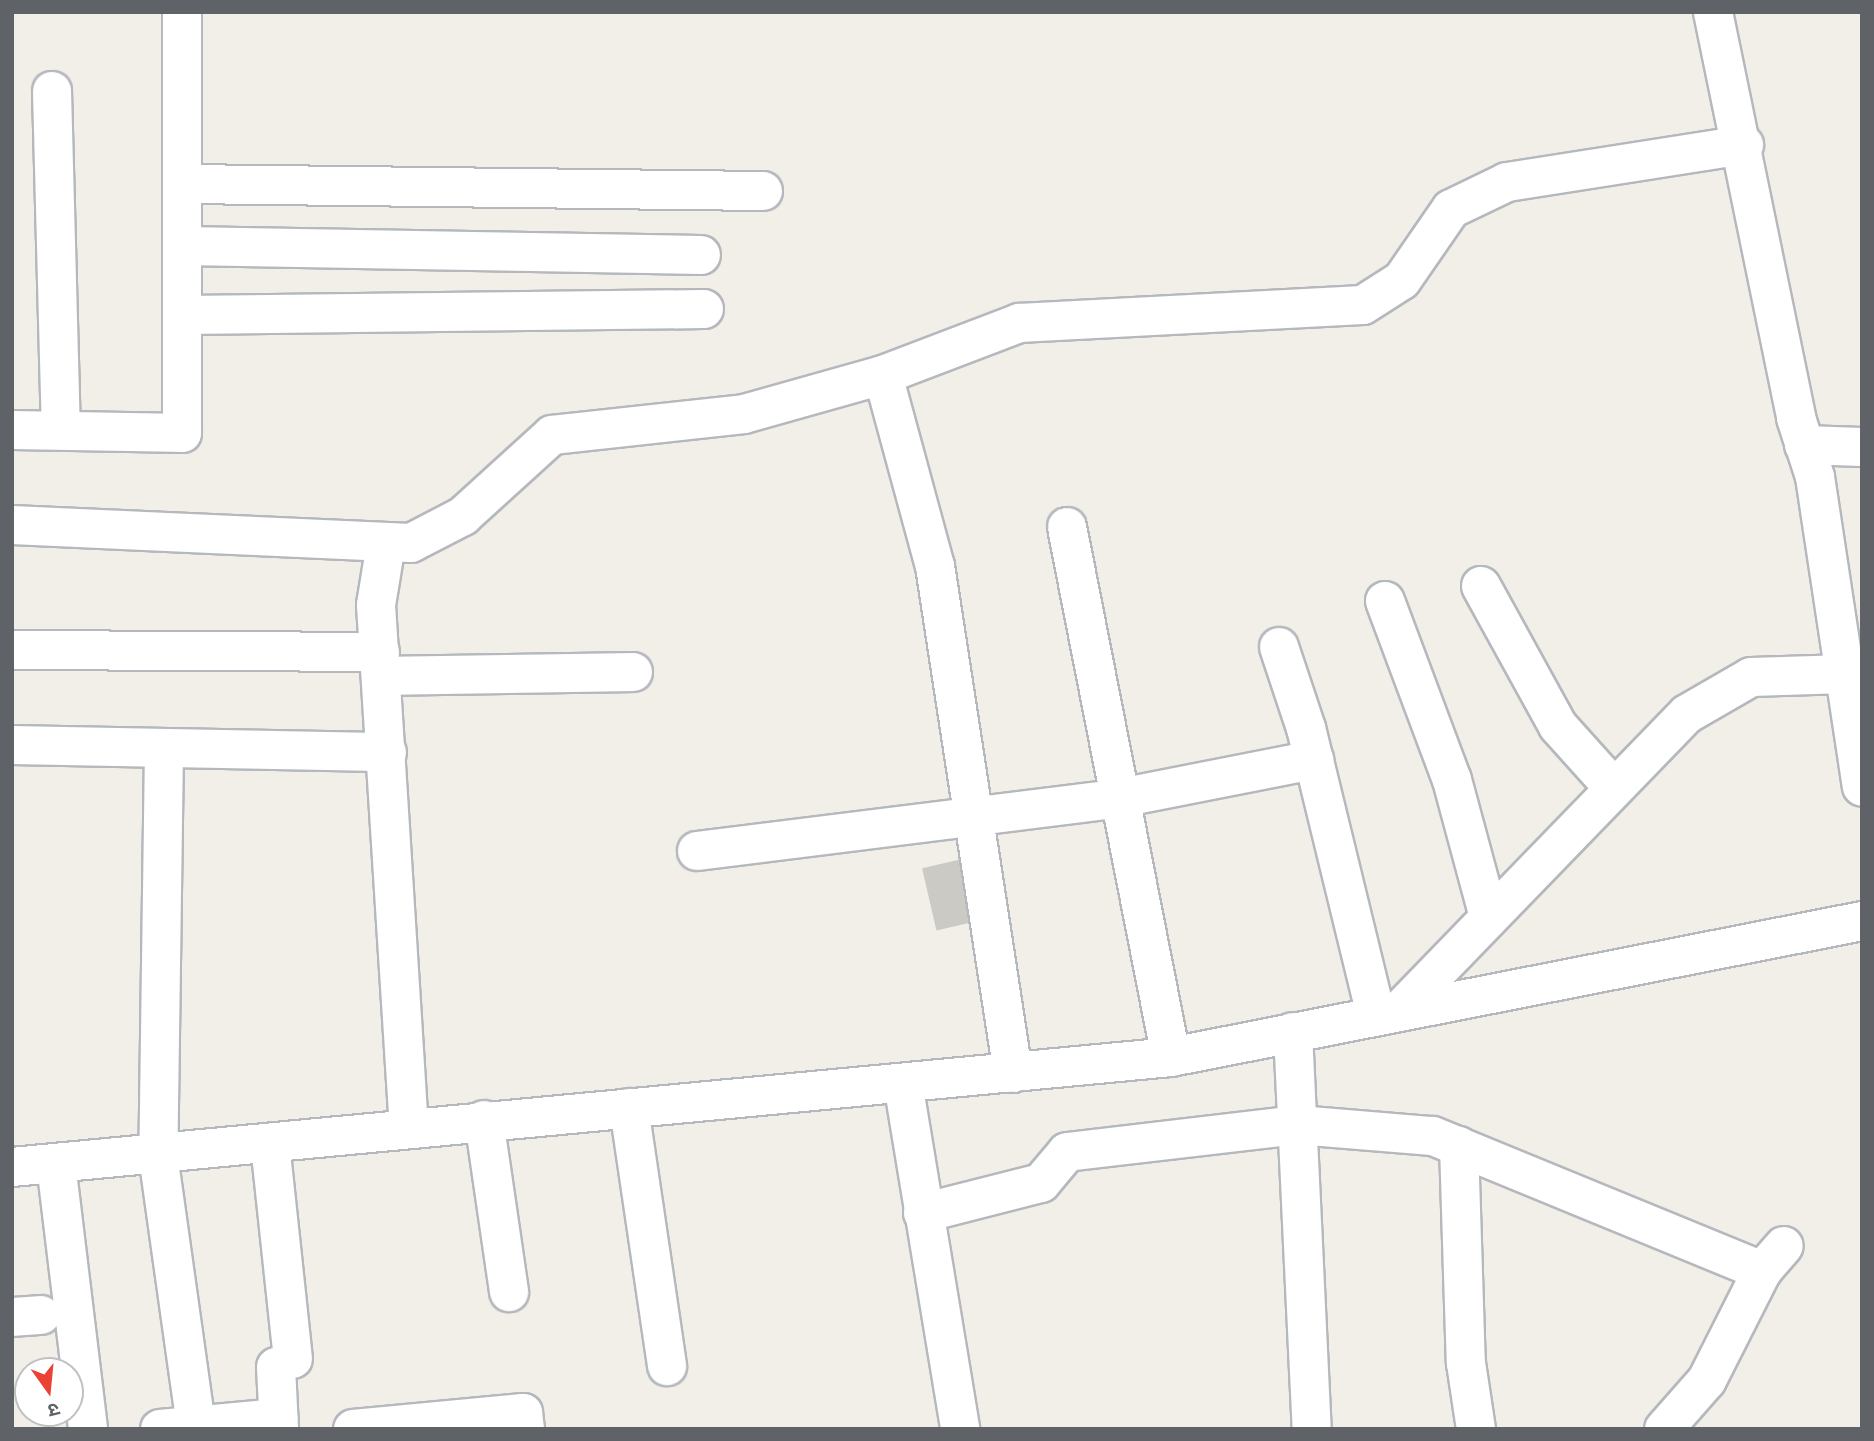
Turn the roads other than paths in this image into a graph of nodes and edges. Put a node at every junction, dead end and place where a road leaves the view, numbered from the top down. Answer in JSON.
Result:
{"nodes":[{"id":1,"x":183,"y":12,"type":"edge"},
{"id":2,"x":1713,"y":12,"type":"edge"},
{"id":3,"x":52,"y":91,"type":"dead end"},
{"id":4,"x":1744,"y":145,"type":"junction"},
{"id":5,"x":183,"y":184,"type":"junction"},
{"id":6,"x":763,"y":191,"type":"dead end"},
{"id":7,"x":183,"y":246,"type":"junction"},
{"id":8,"x":701,"y":255,"type":"dead end"},
{"id":9,"x":704,"y":309,"type":"dead end"},
{"id":10,"x":185,"y":315,"type":"junction"},
{"id":11,"x":883,"y":375,"type":"junction"},
{"id":12,"x":12,"y":429,"type":"edge"},
{"id":13,"x":61,"y":429,"type":"junction"},
{"id":14,"x":1804,"y":445,"type":"junction"},
{"id":15,"x":1862,"y":447,"type":"edge"},
{"id":16,"x":12,"y":525,"type":"edge"},
{"id":17,"x":1067,"y":527,"type":"dead end"},
{"id":18,"x":386,"y":544,"type":"junction"},
{"id":19,"x":1480,"y":586,"type":"dead end"},
{"id":20,"x":1385,"y":601,"type":"dead end"},
{"id":21,"x":1850,"y":612,"type":"edge"},
{"id":22,"x":1279,"y":647,"type":"dead end"},
{"id":23,"x":12,"y":650,"type":"edge"},
{"id":24,"x":381,"y":664,"type":"junction"},
{"id":25,"x":633,"y":673,"type":"dead end"},
{"id":26,"x":1846,"y":674,"type":"junction"},
{"id":27,"x":12,"y":746,"type":"edge"},
{"id":28,"x":164,"y":749,"type":"junction"},
{"id":29,"x":387,"y":752,"type":"junction"},
{"id":30,"x":1314,"y":760,"type":"junction"},
{"id":31,"x":1612,"y":786,"type":"junction"},
{"id":32,"x":1862,"y":786,"type":"edge"},
{"id":33,"x":1120,"y":798,"type":"junction"},
{"id":34,"x":972,"y":817,"type":"junction"},
{"id":35,"x":697,"y":851,"type":"dead end"},
{"id":36,"x":1489,"y":917,"type":"junction"},
{"id":37,"x":1862,"y":921,"type":"edge"},
{"id":38,"x":1388,"y":1013,"type":"junction"},
{"id":39,"x":1293,"y":1032,"type":"junction"},
{"id":40,"x":1171,"y":1057,"type":"junction"},
{"id":41,"x":1013,"y":1073,"type":"junction"},
{"id":42,"x":903,"y":1083,"type":"junction"},
{"id":43,"x":629,"y":1108,"type":"junction"},
{"id":44,"x":484,"y":1120,"type":"junction"},
{"id":45,"x":1298,"y":1125,"type":"junction"},
{"id":46,"x":409,"y":1129,"type":"junction"},
{"id":47,"x":270,"y":1144,"type":"junction"},
{"id":48,"x":1459,"y":1146,"type":"junction"},
{"id":49,"x":158,"y":1155,"type":"junction"},
{"id":50,"x":56,"y":1164,"type":"junction"},
{"id":51,"x":12,"y":1167,"type":"edge"},
{"id":52,"x":923,"y":1213,"type":"junction"},
{"id":53,"x":509,"y":1292,"type":"dead end"},
{"id":54,"x":667,"y":1366,"type":"dead end"},
{"id":55,"x":278,"y":1423,"type":"edge"},
{"id":56,"x":178,"y":1427,"type":"edge"},
{"id":57,"x":88,"y":1429,"type":"edge"},
{"id":58,"x":353,"y":1429,"type":"edge"},
{"id":59,"x":525,"y":1429,"type":"edge"},
{"id":60,"x":960,"y":1429,"type":"edge"},
{"id":61,"x":1312,"y":1429,"type":"edge"},
{"id":62,"x":1476,"y":1429,"type":"edge"},
{"id":63,"x":1664,"y":1429,"type":"edge"}],
"edges":[{"from":1,"to":5,"type":"street"},
{"from":2,"to":4,"type":"street"},
{"from":3,"to":13,"type":"street"},
{"from":4,"to":11,"type":"street"},
{"from":4,"to":14,"type":"street"},
{"from":5,"to":6,"type":"street"},
{"from":5,"to":7,"type":"street"},
{"from":7,"to":8,"type":"street"},
{"from":7,"to":10,"type":"street"},
{"from":9,"to":10,"type":"street"},
{"from":10,"to":13,"type":"street"},
{"from":11,"to":18,"type":"street"},
{"from":11,"to":34,"type":"street"},
{"from":12,"to":13,"type":"street"},
{"from":14,"to":15,"type":"street"},
{"from":14,"to":21,"type":"street"},
{"from":16,"to":18,"type":"street"},
{"from":17,"to":33,"type":"street"},
{"from":18,"to":24,"type":"street"},
{"from":19,"to":31,"type":"street"},
{"from":20,"to":36,"type":"street"},
{"from":21,"to":26,"type":"street"},
{"from":22,"to":30,"type":"street"},
{"from":23,"to":24,"type":"street"},
{"from":24,"to":25,"type":"street"},
{"from":24,"to":29,"type":"street"},
{"from":26,"to":31,"type":"street"},
{"from":26,"to":32,"type":"street"},
{"from":27,"to":28,"type":"street"},
{"from":28,"to":29,"type":"street"},
{"from":28,"to":49,"type":"street"},
{"from":29,"to":46,"type":"street"},
{"from":30,"to":33,"type":"street"},
{"from":30,"to":38,"type":"street"},
{"from":31,"to":36,"type":"street"},
{"from":33,"to":34,"type":"street"},
{"from":33,"to":40,"type":"street"},
{"from":34,"to":35,"type":"street"},
{"from":34,"to":41,"type":"street"},
{"from":36,"to":38,"type":"street"},
{"from":37,"to":38,"type":"street"},
{"from":38,"to":39,"type":"street"},
{"from":39,"to":40,"type":"street"},
{"from":39,"to":45,"type":"street"},
{"from":40,"to":41,"type":"street"},
{"from":41,"to":42,"type":"street"},
{"from":42,"to":43,"type":"street"},
{"from":42,"to":52,"type":"street"},
{"from":43,"to":44,"type":"street"},
{"from":43,"to":54,"type":"street"},
{"from":44,"to":46,"type":"street"},
{"from":44,"to":53,"type":"street"},
{"from":45,"to":48,"type":"street"},
{"from":45,"to":52,"type":"street"},
{"from":45,"to":61,"type":"street"},
{"from":46,"to":47,"type":"street"},
{"from":47,"to":49,"type":"street"},
{"from":47,"to":55,"type":"street"},
{"from":48,"to":62,"type":"street"},
{"from":48,"to":63,"type":"street"},
{"from":49,"to":50,"type":"street"},
{"from":49,"to":56,"type":"street"},
{"from":50,"to":51,"type":"street"},
{"from":50,"to":57,"type":"street"},
{"from":52,"to":60,"type":"street"},
{"from":55,"to":56,"type":"street"},
{"from":58,"to":59,"type":"street"}]}
